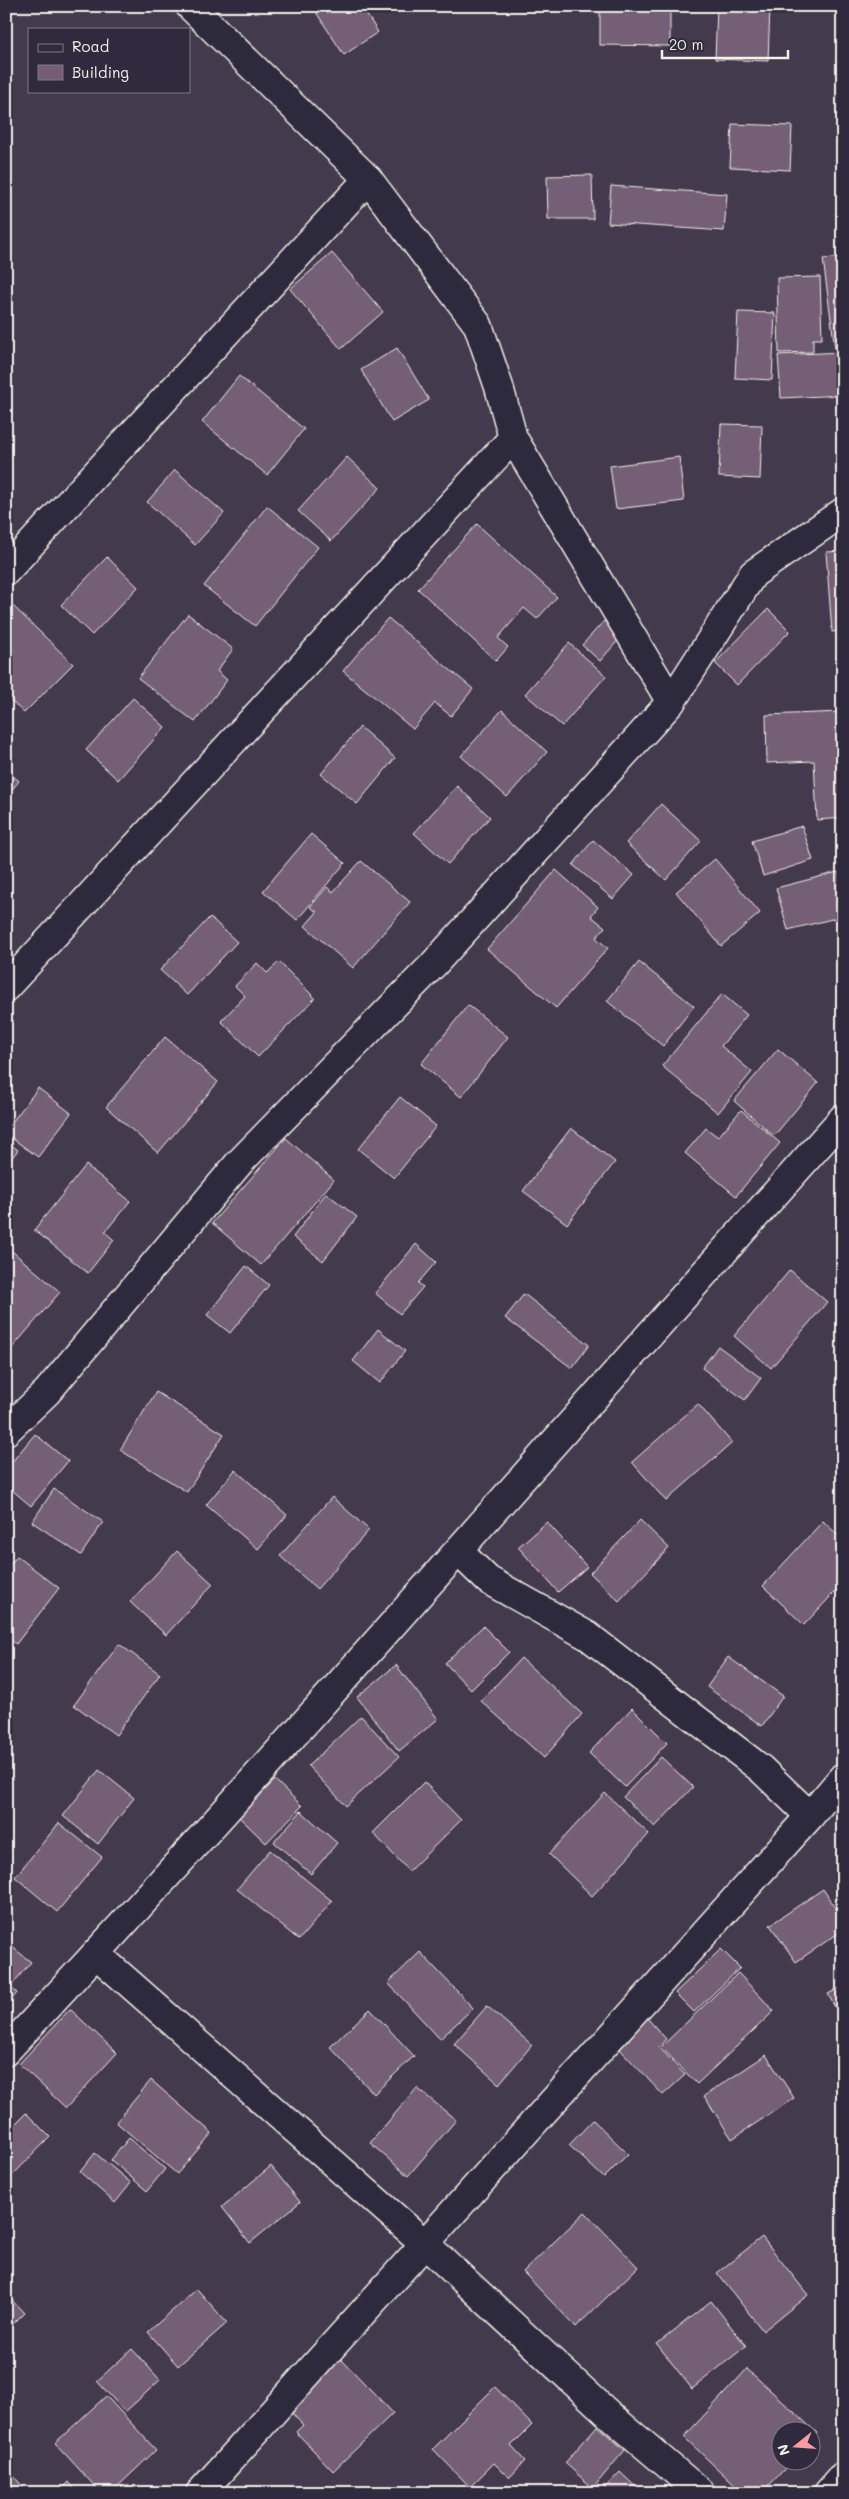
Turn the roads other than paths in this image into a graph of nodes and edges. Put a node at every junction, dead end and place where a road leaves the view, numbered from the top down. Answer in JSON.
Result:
{"nodes":[{"id":1,"x":190,"y":6,"type":"edge"},
{"id":2,"x":368,"y":179,"type":"junction"},
{"id":3,"x":513,"y":438,"type":"junction"},
{"id":4,"x":843,"y":512,"type":"edge"},
{"id":5,"x":6,"y":571,"type":"edge"},
{"id":6,"x":671,"y":702,"type":"junction"},
{"id":7,"x":6,"y":987,"type":"edge"},
{"id":8,"x":843,"y":1118,"type":"edge"},
{"id":9,"x":6,"y":1431,"type":"edge"},
{"id":10,"x":458,"y":1551,"type":"junction"},
{"id":11,"x":843,"y":1777,"type":"edge"},
{"id":12,"x":810,"y":1816,"type":"junction"},
{"id":13,"x":96,"y":1954,"type":"junction"},
{"id":14,"x":6,"y":2051,"type":"edge"},
{"id":15,"x":424,"y":2243,"type":"junction"},
{"id":16,"x":843,"y":2476,"type":"edge"},
{"id":17,"x":200,"y":2493,"type":"edge"},
{"id":18,"x":701,"y":2493,"type":"edge"},
{"id":19,"x":828,"y":2493,"type":"edge"}],
"edges":[{"from":1,"to":2,"type":"street"},
{"from":2,"to":3,"type":"street"},
{"from":2,"to":5,"type":"street"},
{"from":3,"to":6,"type":"street"},
{"from":3,"to":7,"type":"street"},
{"from":4,"to":6,"type":"street"},
{"from":6,"to":9,"type":"street"},
{"from":8,"to":10,"type":"street"},
{"from":10,"to":12,"type":"street"},
{"from":10,"to":13,"type":"street"},
{"from":11,"to":12,"type":"street"},
{"from":12,"to":15,"type":"street"},
{"from":13,"to":14,"type":"street"},
{"from":13,"to":15,"type":"street"},
{"from":15,"to":17,"type":"street"},
{"from":15,"to":18,"type":"street"},
{"from":16,"to":19,"type":"street"}]}
